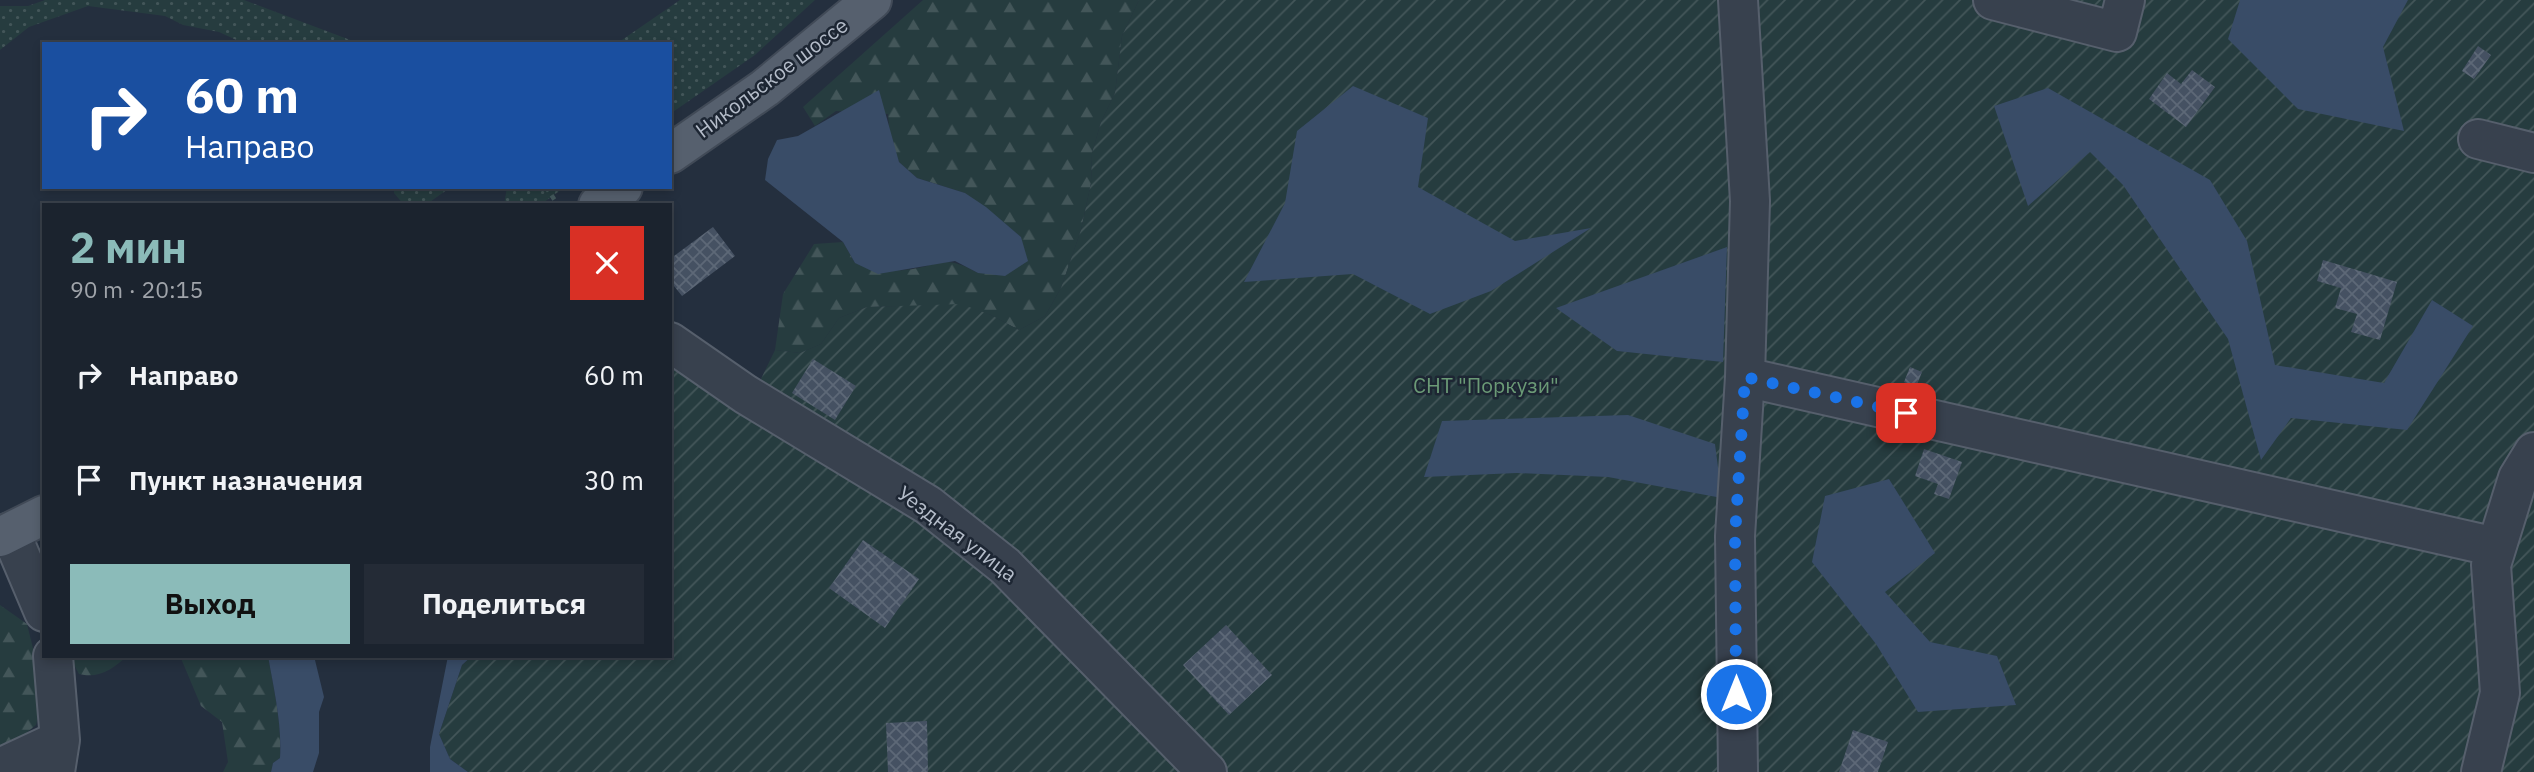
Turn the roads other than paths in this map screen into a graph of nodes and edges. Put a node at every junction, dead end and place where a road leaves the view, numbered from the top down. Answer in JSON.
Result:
{"nodes":[{"id":1,"x":872,"y":0,"type":"edge"},
{"id":2,"x":1738,"y":0,"type":"edge"},
{"id":3,"x":1993,"y":0,"type":"edge"},
{"id":4,"x":2125,"y":0,"type":"edge"},
{"id":5,"x":2478,"y":139,"type":"dead end"},
{"id":6,"x":672,"y":153,"type":"edge"},
{"id":7,"x":2534,"y":153,"type":"edge"},
{"id":8,"x":620,"y":189,"type":"edge"},
{"id":9,"x":601,"y":203,"type":"edge"},
{"id":10,"x":672,"y":343,"type":"edge"},
{"id":11,"x":1745,"y":377,"type":"junction"},
{"id":12,"x":2534,"y":452,"type":"edge"},
{"id":13,"x":42,"y":516,"type":"edge"},
{"id":14,"x":5,"y":534,"type":"edge"},
{"id":15,"x":2496,"y":547,"type":"junction"},
{"id":16,"x":42,"y":608,"type":"edge"},
{"id":17,"x":53,"y":658,"type":"edge"},
{"id":18,"x":57,"y":756,"type":"edge"},
{"id":19,"x":0,"y":768,"type":"edge"},
{"id":20,"x":1207,"y":772,"type":"edge"},
{"id":21,"x":1738,"y":772,"type":"edge"},
{"id":22,"x":2481,"y":772,"type":"edge"}],
"edges":[{"from":1,"to":6,"type":"main road","name":"Никольское шоссе"},
{"from":2,"to":11,"type":"street"},
{"from":3,"to":4,"type":"street"},
{"from":5,"to":7,"type":"street"},
{"from":8,"to":9,"type":"main road"},
{"from":10,"to":20,"type":"street","name":"Уездная улица"},
{"from":11,"to":15,"type":"street"},
{"from":11,"to":21,"type":"street"},
{"from":12,"to":15,"type":"street"},
{"from":13,"to":14,"type":"main road"},
{"from":14,"to":16,"type":"street"},
{"from":15,"to":22,"type":"street"},
{"from":17,"to":18,"type":"street"},
{"from":18,"to":19,"type":"street"}]}
